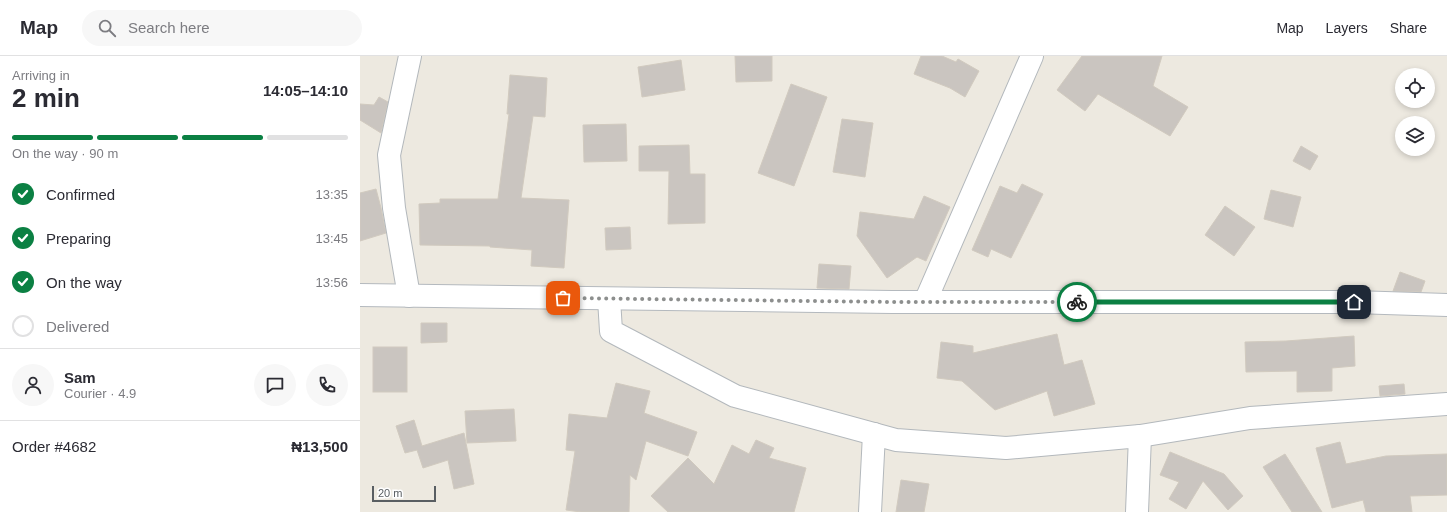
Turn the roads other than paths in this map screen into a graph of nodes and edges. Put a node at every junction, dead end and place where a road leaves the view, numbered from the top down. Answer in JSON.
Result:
{"nodes":[{"id":1,"x":410,"y":56,"type":"edge"},
{"id":2,"x":1032,"y":56,"type":"edge"},
{"id":3,"x":360,"y":296,"type":"edge"},
{"id":4,"x":409,"y":296,"type":"junction"},
{"id":5,"x":609,"y":299,"type":"junction"},
{"id":6,"x":925,"y":302,"type":"junction"},
{"id":7,"x":1447,"y":305,"type":"edge"},
{"id":8,"x":1447,"y":404,"type":"edge"},
{"id":9,"x":874,"y":434,"type":"junction"},
{"id":10,"x":1140,"y":436,"type":"junction"},
{"id":11,"x":870,"y":512,"type":"edge"},
{"id":12,"x":1136,"y":512,"type":"edge"}],
"edges":[{"from":1,"to":4,"type":"street"},
{"from":2,"to":6,"type":"street"},
{"from":3,"to":4,"type":"street"},
{"from":4,"to":5,"type":"street"},
{"from":5,"to":6,"type":"street"},
{"from":5,"to":9,"type":"street"},
{"from":6,"to":7,"type":"street"},
{"from":8,"to":10,"type":"street"},
{"from":9,"to":10,"type":"street"},
{"from":9,"to":11,"type":"street"},
{"from":10,"to":12,"type":"street"}]}
